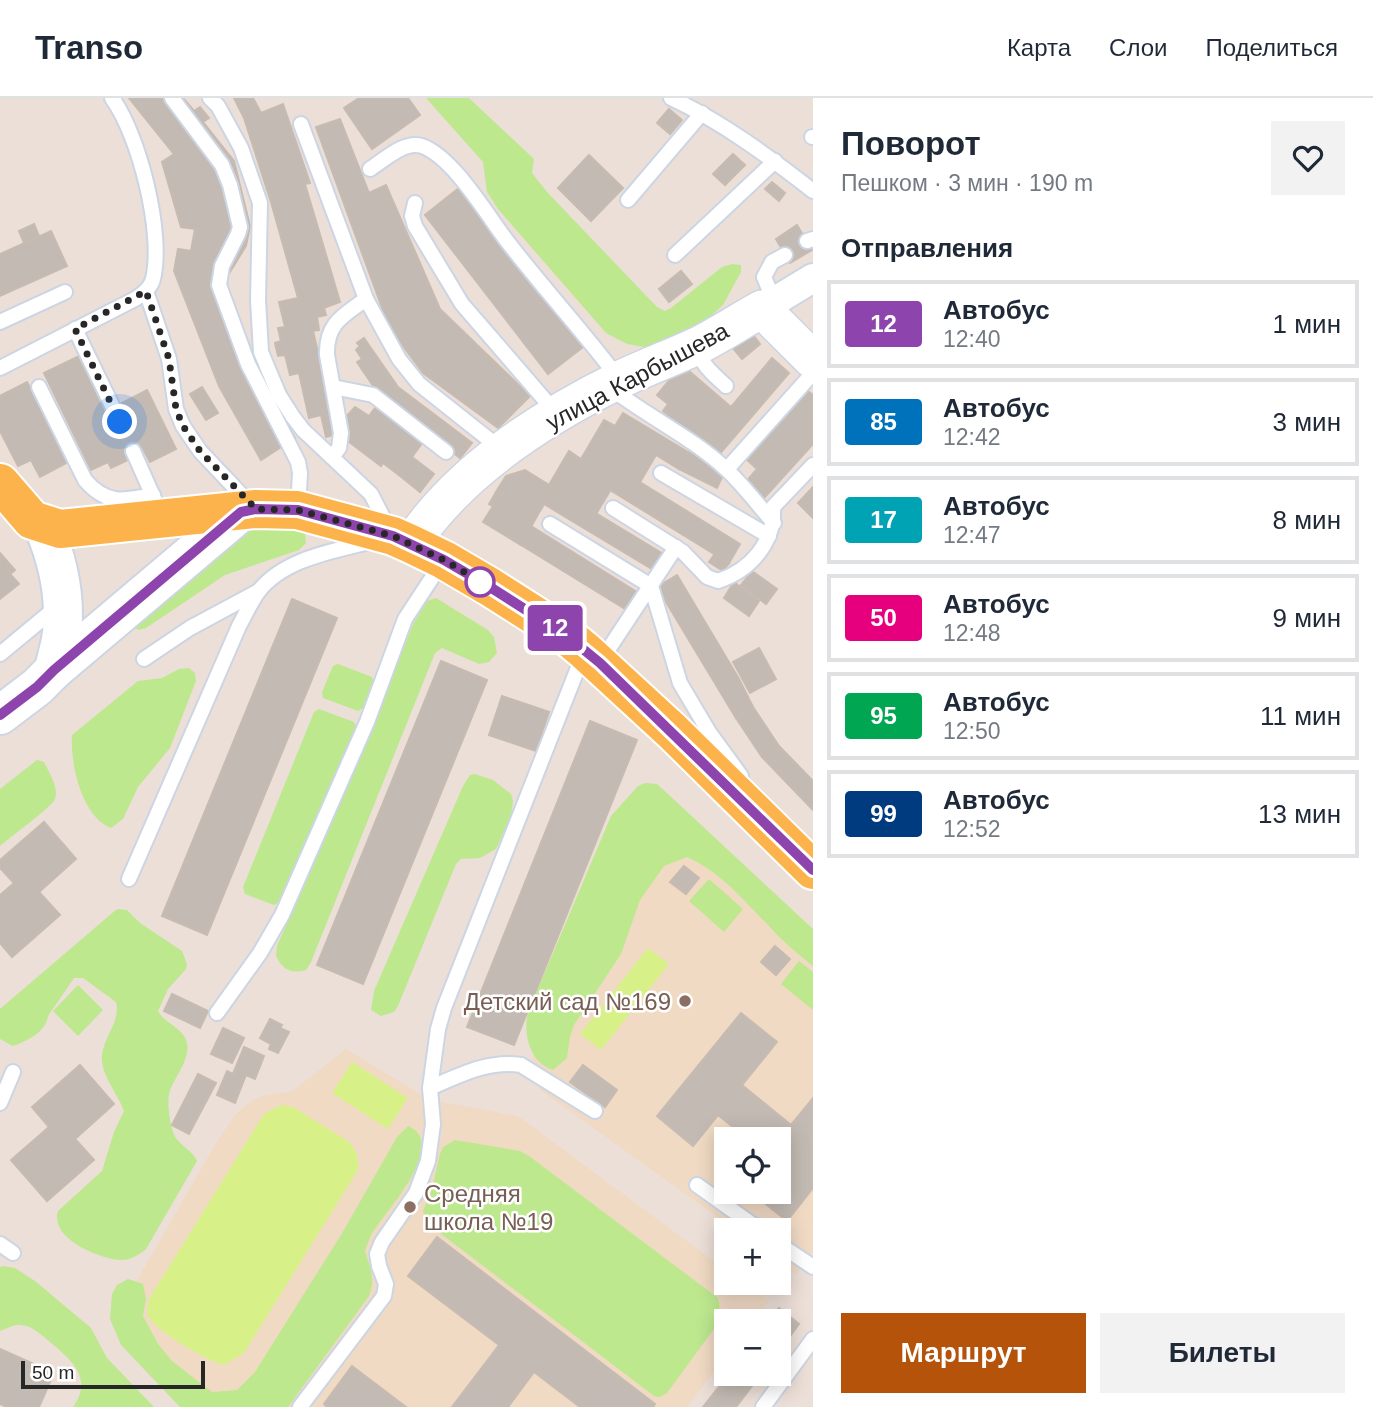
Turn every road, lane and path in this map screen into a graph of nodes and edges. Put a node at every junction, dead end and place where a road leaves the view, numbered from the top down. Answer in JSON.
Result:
{"nodes":[{"id":1,"x":112,"y":98,"type":"edge"},
{"id":2,"x":172,"y":98,"type":"edge"},
{"id":3,"x":210,"y":98,"type":"edge"},
{"id":4,"x":671,"y":98,"type":"edge"},
{"id":5,"x":702,"y":113,"type":"junction"},
{"id":6,"x":301,"y":124,"type":"dead end"},
{"id":7,"x":775,"y":161,"type":"junction"},
{"id":8,"x":370,"y":169,"type":"dead end"},
{"id":9,"x":813,"y":191,"type":"edge"},
{"id":10,"x":628,"y":200,"type":"dead end"},
{"id":11,"x":415,"y":202,"type":"dead end"},
{"id":12,"x":675,"y":255,"type":"dead end"},
{"id":13,"x":785,"y":255,"type":"dead end"},
{"id":14,"x":813,"y":279,"type":"edge"},
{"id":15,"x":146,"y":291,"type":"junction"},
{"id":16,"x":65,"y":292,"type":"dead end"},
{"id":17,"x":366,"y":299,"type":"junction"},
{"id":18,"x":768,"y":305,"type":"junction"},
{"id":19,"x":0,"y":323,"type":"edge"},
{"id":20,"x":75,"y":329,"type":"junction"},
{"id":21,"x":697,"y":345,"type":"junction"},
{"id":22,"x":813,"y":360,"type":"edge"},
{"id":23,"x":0,"y":368,"type":"edge"},
{"id":24,"x":813,"y":373,"type":"edge"},
{"id":25,"x":614,"y":383,"type":"junction"},
{"id":26,"x":726,"y":386,"type":"dead end"},
{"id":27,"x":39,"y":387,"type":"dead end"},
{"id":28,"x":333,"y":387,"type":"junction"},
{"id":29,"x":558,"y":415,"type":"junction"},
{"id":30,"x":120,"y":422,"type":"dead end"},
{"id":31,"x":502,"y":450,"type":"junction"},
{"id":32,"x":133,"y":451,"type":"dead end"},
{"id":33,"x":446,"y":452,"type":"dead end"},
{"id":34,"x":332,"y":457,"type":"junction"},
{"id":35,"x":813,"y":465,"type":"edge"},
{"id":36,"x":727,"y":469,"type":"junction"},
{"id":37,"x":661,"y":473,"type":"dead end"},
{"id":38,"x":0,"y":483,"type":"edge"},
{"id":39,"x":156,"y":506,"type":"junction"},
{"id":40,"x":613,"y":508,"type":"dead end"},
{"id":41,"x":248,"y":510,"type":"junction"},
{"id":42,"x":298,"y":510,"type":"junction"},
{"id":43,"x":550,"y":524,"type":"dead end"},
{"id":44,"x":43,"y":525,"type":"junction"},
{"id":45,"x":771,"y":529,"type":"junction"},
{"id":46,"x":416,"y":546,"type":"junction"},
{"id":47,"x":676,"y":547,"type":"junction"},
{"id":48,"x":651,"y":586,"type":"junction"},
{"id":49,"x":259,"y":591,"type":"junction"},
{"id":50,"x":62,"y":603,"type":"junction"},
{"id":51,"x":0,"y":654,"type":"edge"},
{"id":52,"x":592,"y":657,"type":"junction"},
{"id":53,"x":144,"y":659,"type":"dead end"},
{"id":54,"x":54,"y":670,"type":"junction"},
{"id":55,"x":0,"y":715,"type":"edge"},
{"id":56,"x":756,"y":790,"type":"dead end"},
{"id":57,"x":813,"y":870,"type":"edge"},
{"id":58,"x":130,"y":879,"type":"dead end"},
{"id":59,"x":217,"y":1013,"type":"dead end"},
{"id":60,"x":13,"y":1072,"type":"dead end"},
{"id":61,"x":430,"y":1088,"type":"junction"},
{"id":62,"x":0,"y":1103,"type":"edge"},
{"id":63,"x":595,"y":1111,"type":"dead end"},
{"id":64,"x":697,"y":1185,"type":"dead end"},
{"id":65,"x":743,"y":1218,"type":"edge"},
{"id":66,"x":0,"y":1244,"type":"edge"},
{"id":67,"x":791,"y":1252,"type":"edge"},
{"id":68,"x":13,"y":1253,"type":"dead end"},
{"id":69,"x":813,"y":1267,"type":"edge"},
{"id":70,"x":813,"y":1339,"type":"edge"},
{"id":71,"x":300,"y":1407,"type":"edge"},
{"id":72,"x":763,"y":1407,"type":"edge"}],
"edges":[{"from":1,"to":15,"type":"lane"},
{"from":2,"to":42,"type":"lane"},
{"from":3,"to":34,"type":"lane"},
{"from":4,"to":5,"type":"lane"},
{"from":5,"to":7,"type":"lane"},
{"from":5,"to":10,"type":"lane"},
{"from":6,"to":17,"type":"lane"},
{"from":7,"to":9,"type":"lane"},
{"from":7,"to":12,"type":"lane"},
{"from":8,"to":25,"type":"lane"},
{"from":11,"to":29,"type":"lane"},
{"from":13,"to":18,"type":"lane"},
{"from":14,"to":18,"type":"street","name":"улица Карбышева"},
{"from":15,"to":20,"type":"lane"},
{"from":15,"to":41,"type":"lane"},
{"from":16,"to":19,"type":"lane"},
{"from":17,"to":28,"type":"lane"},
{"from":17,"to":31,"type":"lane"},
{"from":18,"to":21,"type":"street","name":"улица Карбышева"},
{"from":18,"to":22,"type":"street"},
{"from":20,"to":23,"type":"lane"},
{"from":20,"to":30,"type":"lane"},
{"from":21,"to":25,"type":"street","name":"улица Карбышева"},
{"from":21,"to":26,"type":"lane"},
{"from":24,"to":36,"type":"lane"},
{"from":25,"to":29,"type":"street","name":"улица Карбышева"},
{"from":25,"to":36,"type":"lane"},
{"from":27,"to":39,"type":"lane"},
{"from":28,"to":33,"type":"lane"},
{"from":28,"to":34,"type":"lane"},
{"from":29,"to":31,"type":"street","name":"улица Карбышева"},
{"from":31,"to":46,"type":"street","name":"улица Карбышева"},
{"from":32,"to":39,"type":"lane"},
{"from":34,"to":46,"type":"lane"},
{"from":35,"to":45,"type":"lane"},
{"from":36,"to":45,"type":"lane"},
{"from":37,"to":45,"type":"lane"},
{"from":38,"to":44,"type":"main road"},
{"from":39,"to":41,"type":"main road"},
{"from":39,"to":44,"type":"main road"},
{"from":40,"to":47,"type":"lane"},
{"from":41,"to":42,"type":"main road"},
{"from":41,"to":54,"type":"main road"},
{"from":42,"to":46,"type":"main road"},
{"from":43,"to":48,"type":"lane"},
{"from":44,"to":50,"type":"main road"},
{"from":45,"to":47,"type":"lane"},
{"from":46,"to":49,"type":"lane"},
{"from":46,"to":52,"type":"main road"},
{"from":46,"to":59,"type":"lane"},
{"from":47,"to":48,"type":"lane"},
{"from":48,"to":52,"type":"lane"},
{"from":48,"to":56,"type":"lane"},
{"from":49,"to":53,"type":"lane"},
{"from":49,"to":58,"type":"lane"},
{"from":50,"to":51,"type":"lane"},
{"from":50,"to":54,"type":"main road"},
{"from":52,"to":57,"type":"main road"},
{"from":52,"to":61,"type":"lane"},
{"from":54,"to":55,"type":"main road"},
{"from":60,"to":62,"type":"lane"},
{"from":61,"to":63,"type":"lane"},
{"from":61,"to":71,"type":"lane"},
{"from":64,"to":65,"type":"lane"},
{"from":66,"to":68,"type":"lane"},
{"from":67,"to":69,"type":"lane"},
{"from":70,"to":72,"type":"lane"}]}
